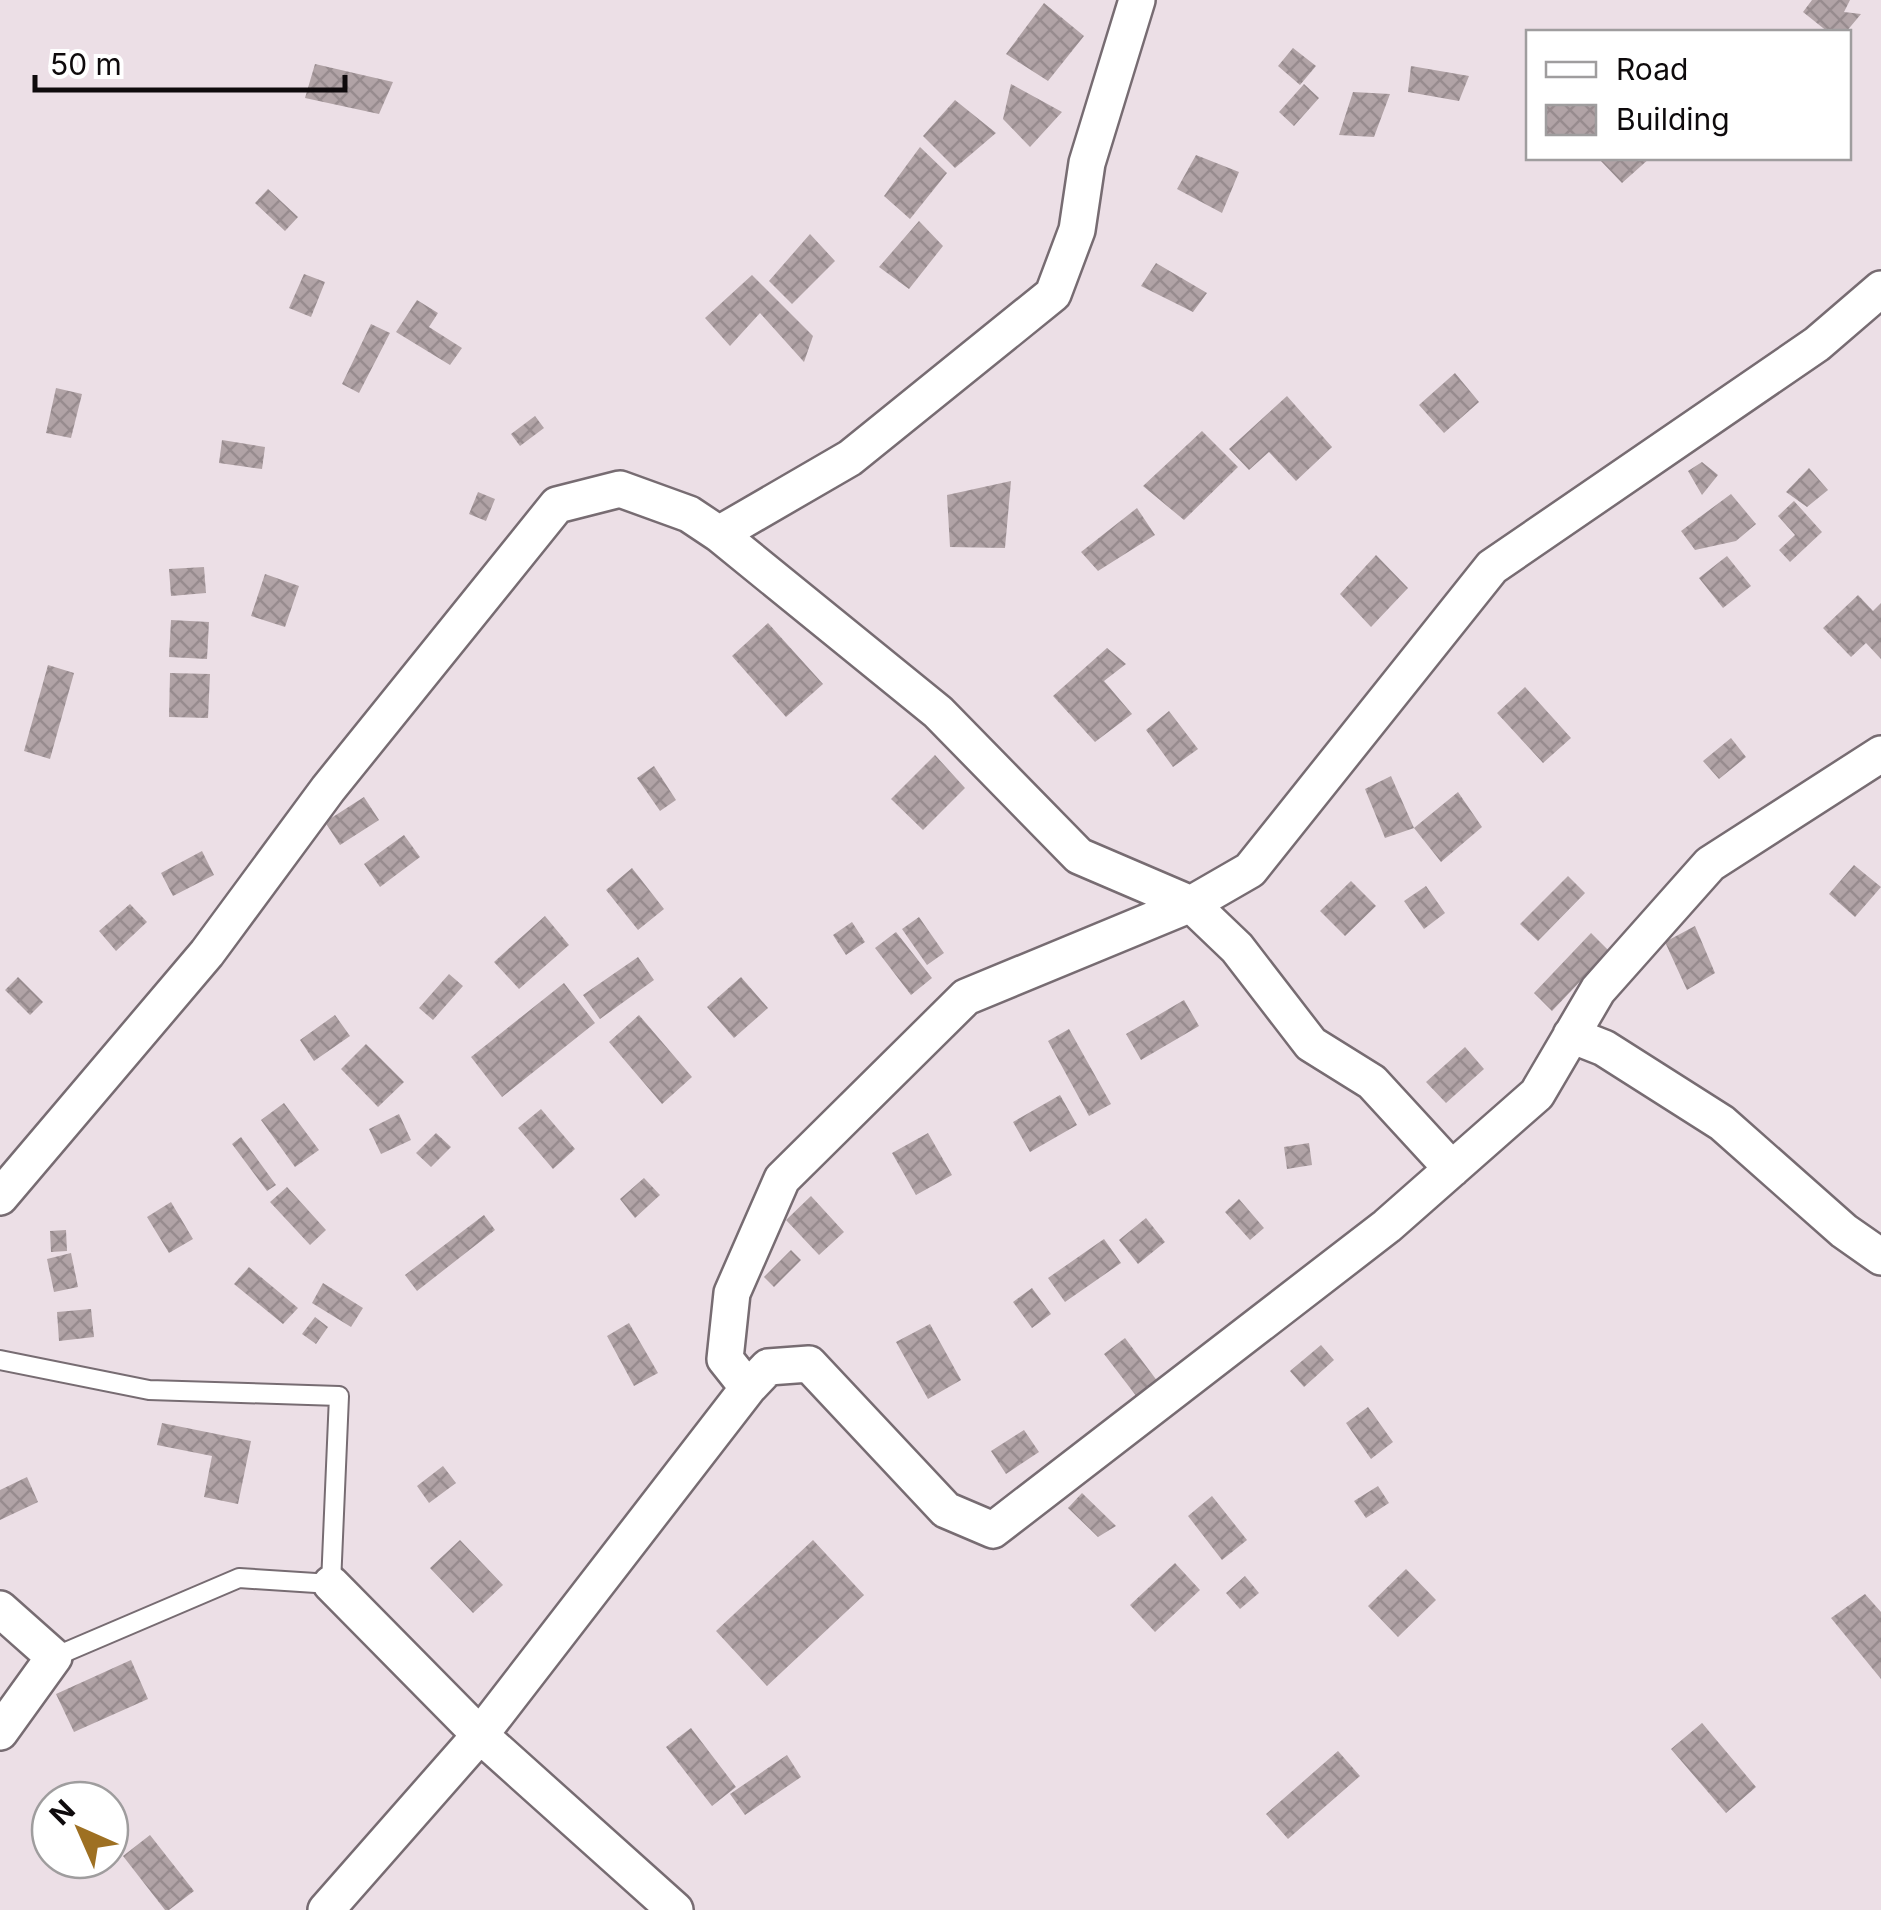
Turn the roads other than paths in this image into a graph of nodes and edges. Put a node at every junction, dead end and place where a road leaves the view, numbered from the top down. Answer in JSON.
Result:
{"nodes":[{"id":1,"x":1136,"y":0,"type":"edge"},
{"id":2,"x":1881,"y":289,"type":"edge"},
{"id":3,"x":719,"y":534,"type":"junction"},
{"id":4,"x":1881,"y":754,"type":"edge"},
{"id":5,"x":1191,"y":904,"type":"junction"},
{"id":6,"x":1572,"y":1035,"type":"junction"},
{"id":7,"x":1452,"y":1168,"type":"junction"},
{"id":8,"x":0,"y":1197,"type":"edge"},
{"id":9,"x":1881,"y":1257,"type":"edge"},
{"id":10,"x":0,"y":1360,"type":"edge"},
{"id":11,"x":748,"y":1388,"type":"junction"},
{"id":12,"x":332,"y":1584,"type":"junction"},
{"id":13,"x":0,"y":1609,"type":"edge"},
{"id":14,"x":54,"y":1657,"type":"junction"},
{"id":15,"x":0,"y":1732,"type":"edge"},
{"id":16,"x":480,"y":1735,"type":"junction"},
{"id":17,"x":326,"y":1910,"type":"edge"},
{"id":18,"x":675,"y":1910,"type":"edge"}],
"edges":[{"from":1,"to":3,"type":"street"},
{"from":2,"to":5,"type":"street"},
{"from":3,"to":5,"type":"street"},
{"from":3,"to":8,"type":"street"},
{"from":4,"to":6,"type":"street"},
{"from":5,"to":7,"type":"street"},
{"from":5,"to":11,"type":"street"},
{"from":6,"to":7,"type":"street"},
{"from":6,"to":9,"type":"street"},
{"from":7,"to":11,"type":"street"},
{"from":10,"to":12,"type":"lane"},
{"from":11,"to":16,"type":"street"},
{"from":12,"to":14,"type":"lane"},
{"from":12,"to":16,"type":"street"},
{"from":13,"to":14,"type":"street"},
{"from":14,"to":15,"type":"street"},
{"from":16,"to":17,"type":"street"},
{"from":16,"to":18,"type":"street"}]}
